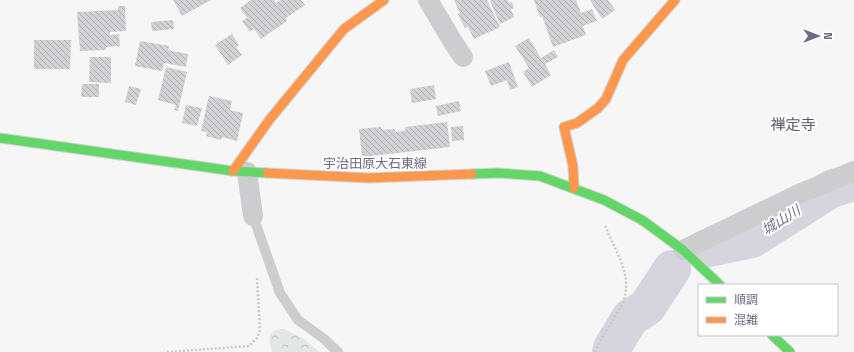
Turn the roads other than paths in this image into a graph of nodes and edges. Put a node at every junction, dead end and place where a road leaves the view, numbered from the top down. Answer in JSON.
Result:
{"nodes":[{"id":1,"x":384,"y":0,"type":"edge"},
{"id":2,"x":428,"y":0,"type":"edge"},
{"id":3,"x":675,"y":0,"type":"edge"},
{"id":4,"x":463,"y":57,"type":"dead end"},
{"id":5,"x":0,"y":138,"type":"edge"},
{"id":6,"x":240,"y":171,"type":"junction"},
{"id":7,"x":854,"y":171,"type":"edge"},
{"id":8,"x":574,"y":188,"type":"junction"},
{"id":9,"x":253,"y":216,"type":"joint"},
{"id":10,"x":683,"y":250,"type":"junction"},
{"id":11,"x":719,"y":284,"type":"edge"},
{"id":12,"x":773,"y":336,"type":"edge"},
{"id":13,"x":338,"y":352,"type":"edge"},
{"id":14,"x":790,"y":352,"type":"edge"}],
"edges":[{"from":1,"to":6,"type":"main road"},
{"from":2,"to":4,"type":"street"},
{"from":3,"to":8,"type":"main road"},
{"from":5,"to":6,"type":"main road","name":"宇治田原大石東線"},
{"from":6,"to":8,"type":"main road","name":"宇治田原大石東線"},
{"from":6,"to":9,"type":"street"},
{"from":7,"to":10,"type":"street"},
{"from":8,"to":10,"type":"main road","name":"宇治田原大石東線"},
{"from":9,"to":13,"type":"lane"},
{"from":10,"to":11,"type":"main road","name":"宇治田原大石東線"},
{"from":12,"to":14,"type":"main road"}]}
